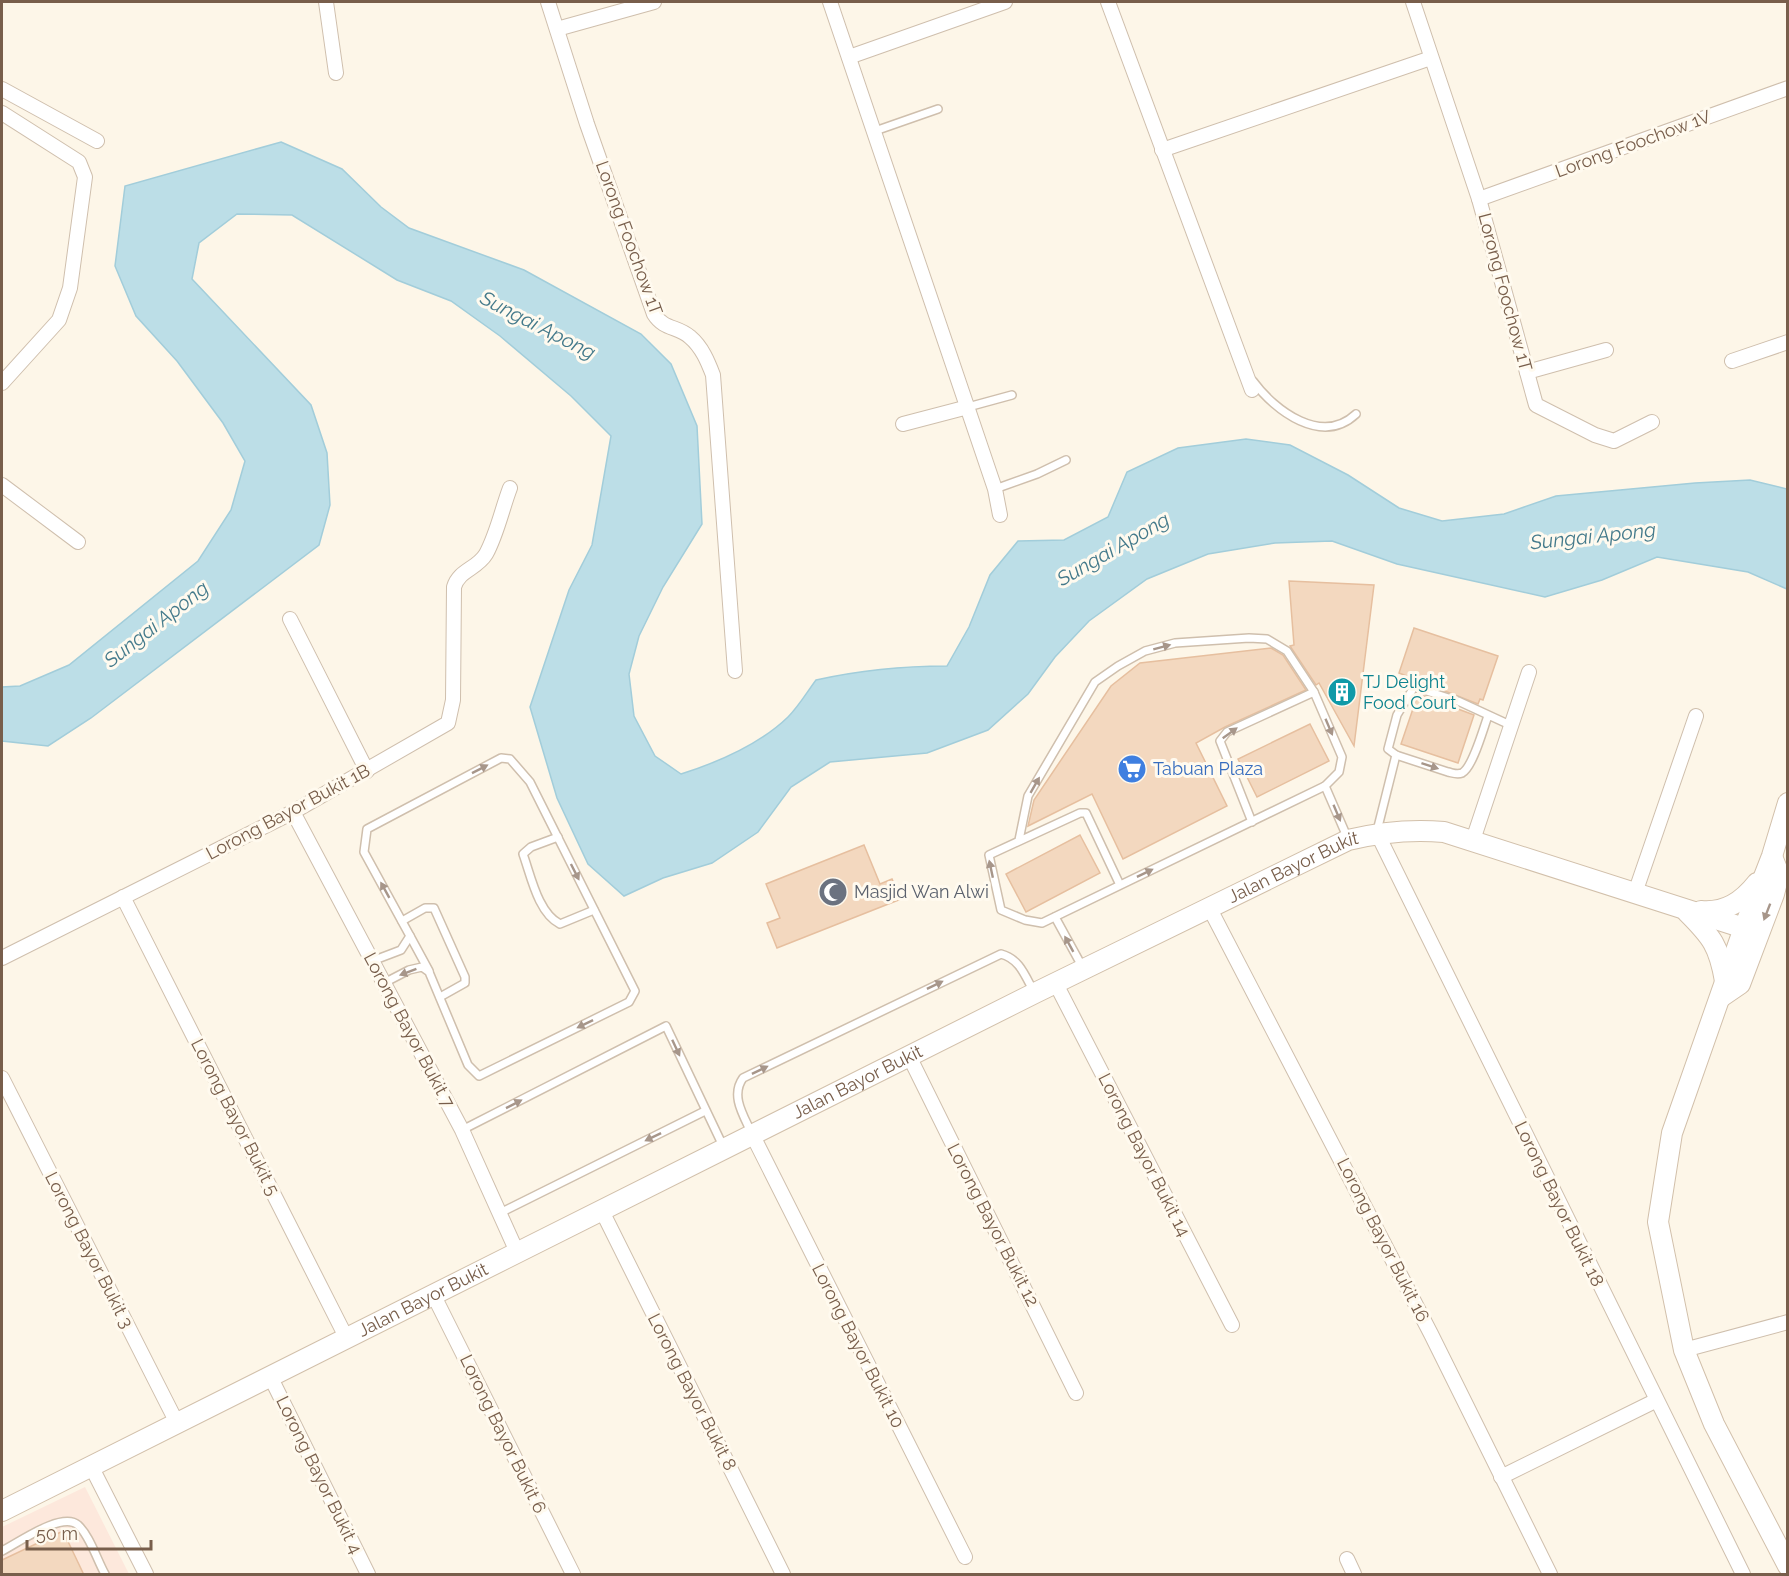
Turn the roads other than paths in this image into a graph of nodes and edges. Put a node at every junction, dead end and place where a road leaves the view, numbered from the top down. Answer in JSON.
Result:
{"nodes":[{"id":1,"x":326,"y":2,"type":"edge"},
{"id":2,"x":548,"y":2,"type":"edge"},
{"id":3,"x":654,"y":2,"type":"edge"},
{"id":4,"x":830,"y":2,"type":"edge"},
{"id":5,"x":1005,"y":2,"type":"edge"},
{"id":6,"x":1108,"y":2,"type":"edge"},
{"id":7,"x":1413,"y":2,"type":"edge"},
{"id":8,"x":980,"y":5,"type":"edge"},
{"id":9,"x":557,"y":29,"type":"junction"},
{"id":10,"x":849,"y":57,"type":"junction"},
{"id":11,"x":1431,"y":58,"type":"junction"},
{"id":12,"x":336,"y":73,"type":"dead end"},
{"id":13,"x":1788,"y":88,"type":"edge"},
{"id":14,"x":2,"y":89,"type":"edge"},
{"id":15,"x":938,"y":109,"type":"dead end"},
{"id":16,"x":2,"y":113,"type":"edge"},
{"id":17,"x":875,"y":131,"type":"junction"},
{"id":18,"x":97,"y":141,"type":"dead end"},
{"id":19,"x":1162,"y":150,"type":"junction"},
{"id":20,"x":1479,"y":199,"type":"junction"},
{"id":21,"x":1788,"y":342,"type":"edge"},
{"id":22,"x":1606,"y":350,"type":"dead end"},
{"id":23,"x":1732,"y":361,"type":"dead end"},
{"id":24,"x":1527,"y":372,"type":"junction"},
{"id":25,"x":1248,"y":373,"type":"junction"},
{"id":26,"x":2,"y":383,"type":"edge"},
{"id":27,"x":1252,"y":390,"type":"dead end"},
{"id":28,"x":1012,"y":395,"type":"dead end"},
{"id":29,"x":968,"y":407,"type":"junction"},
{"id":30,"x":1356,"y":414,"type":"dead end"},
{"id":31,"x":1652,"y":422,"type":"dead end"},
{"id":32,"x":903,"y":424,"type":"dead end"},
{"id":33,"x":1066,"y":460,"type":"dead end"},
{"id":34,"x":2,"y":485,"type":"edge"},
{"id":35,"x":510,"y":488,"type":"dead end"},
{"id":36,"x":995,"y":489,"type":"junction"},
{"id":37,"x":1000,"y":515,"type":"dead end"},
{"id":38,"x":78,"y":542,"type":"dead end"},
{"id":39,"x":290,"y":619,"type":"dead end"},
{"id":40,"x":735,"y":671,"type":"dead end"},
{"id":41,"x":1529,"y":672,"type":"dead end"},
{"id":42,"x":1314,"y":692,"type":"junction"},
{"id":43,"x":1488,"y":716,"type":"junction"},
{"id":44,"x":1696,"y":716,"type":"dead end"},
{"id":45,"x":1510,"y":725,"type":"junction"},
{"id":46,"x":1395,"y":755,"type":"junction"},
{"id":47,"x":367,"y":771,"type":"junction"},
{"id":48,"x":1325,"y":786,"type":"junction"},
{"id":49,"x":1788,"y":803,"type":"edge"},
{"id":50,"x":293,"y":812,"type":"junction"},
{"id":51,"x":1252,"y":822,"type":"junction"},
{"id":52,"x":1377,"y":833,"type":"junction"},
{"id":53,"x":558,"y":837,"type":"junction"},
{"id":54,"x":1019,"y":840,"type":"junction"},
{"id":55,"x":1348,"y":840,"type":"junction"},
{"id":56,"x":1473,"y":840,"type":"junction"},
{"id":57,"x":1770,"y":863,"type":"junction"},
{"id":58,"x":1120,"y":885,"type":"junction"},
{"id":59,"x":1635,"y":893,"type":"junction"},
{"id":60,"x":123,"y":897,"type":"junction"},
{"id":61,"x":1210,"y":909,"type":"junction"},
{"id":62,"x":1684,"y":909,"type":"junction"},
{"id":63,"x":594,"y":910,"type":"junction"},
{"id":64,"x":1055,"y":917,"type":"junction"},
{"id":65,"x":402,"y":921,"type":"junction"},
{"id":66,"x":1744,"y":928,"type":"junction"},
{"id":67,"x":410,"y":936,"type":"junction"},
{"id":68,"x":2,"y":958,"type":"edge"},
{"id":69,"x":372,"y":961,"type":"junction"},
{"id":70,"x":1084,"y":970,"type":"junction"},
{"id":71,"x":429,"y":972,"type":"junction"},
{"id":72,"x":384,"y":984,"type":"junction"},
{"id":73,"x":1056,"y":984,"type":"junction"},
{"id":74,"x":1723,"y":991,"type":"junction"},
{"id":75,"x":1035,"y":993,"type":"junction"},
{"id":76,"x":440,"y":997,"type":"junction"},
{"id":77,"x":909,"y":1056,"type":"junction"},
{"id":78,"x":2,"y":1078,"type":"edge"},
{"id":79,"x":705,"y":1111,"type":"junction"},
{"id":80,"x":462,"y":1130,"type":"junction"},
{"id":81,"x":752,"y":1134,"type":"junction"},
{"id":82,"x":724,"y":1148,"type":"junction"},
{"id":83,"x":601,"y":1209,"type":"junction"},
{"id":84,"x":498,"y":1214,"type":"junction"},
{"id":85,"x":517,"y":1252,"type":"junction"},
{"id":86,"x":434,"y":1294,"type":"junction"},
{"id":87,"x":1788,"y":1322,"type":"edge"},
{"id":88,"x":1233,"y":1325,"type":"dead end"},
{"id":89,"x":346,"y":1337,"type":"junction"},
{"id":90,"x":1684,"y":1350,"type":"junction"},
{"id":91,"x":270,"y":1376,"type":"junction"},
{"id":92,"x":1076,"y":1393,"type":"dead end"},
{"id":93,"x":1655,"y":1401,"type":"junction"},
{"id":94,"x":177,"y":1423,"type":"junction"},
{"id":95,"x":91,"y":1466,"type":"junction"},
{"id":96,"x":1501,"y":1477,"type":"junction"},
{"id":97,"x":4,"y":1504,"type":"edge"},
{"id":98,"x":2,"y":1551,"type":"edge"},
{"id":99,"x":965,"y":1557,"type":"dead end"},
{"id":100,"x":1347,"y":1559,"type":"dead end"},
{"id":101,"x":1788,"y":1566,"type":"edge"},
{"id":102,"x":105,"y":1575,"type":"edge"},
{"id":103,"x":146,"y":1575,"type":"edge"},
{"id":104,"x":368,"y":1575,"type":"edge"},
{"id":105,"x":573,"y":1575,"type":"edge"},
{"id":106,"x":783,"y":1575,"type":"edge"},
{"id":107,"x":1354,"y":1575,"type":"edge"},
{"id":108,"x":1550,"y":1575,"type":"edge"},
{"id":109,"x":1743,"y":1575,"type":"edge"}],
"edges":[{"from":1,"to":12,"type":"street"},
{"from":2,"to":9,"type":"street","name":"Lorong Foochow 1T"},
{"from":3,"to":9,"type":"street"},
{"from":4,"to":10,"type":"street"},
{"from":5,"to":8,"type":"street"},
{"from":6,"to":19,"type":"street"},
{"from":7,"to":11,"type":"street","name":"Lorong Foochow 1T"},
{"from":8,"to":10,"type":"street"},
{"from":9,"to":40,"type":"street","name":"Lorong Foochow 1T"},
{"from":10,"to":17,"type":"street"},
{"from":11,"to":19,"type":"street"},
{"from":11,"to":20,"type":"street","name":"Lorong Foochow 1T"},
{"from":13,"to":20,"type":"street","name":"Lorong Foochow 1V"},
{"from":14,"to":18,"type":"street"},
{"from":15,"to":17,"type":"lane"},
{"from":16,"to":26,"type":"street"},
{"from":17,"to":29,"type":"street"},
{"from":19,"to":25,"type":"street"},
{"from":20,"to":24,"type":"street","name":"Lorong Foochow 1T"},
{"from":21,"to":23,"type":"street"},
{"from":22,"to":24,"type":"street"},
{"from":24,"to":31,"type":"street","name":"Lorong Foochow 1T"},
{"from":25,"to":27,"type":"street"},
{"from":25,"to":30,"type":"lane"},
{"from":28,"to":29,"type":"lane"},
{"from":29,"to":32,"type":"street"},
{"from":29,"to":36,"type":"street"},
{"from":33,"to":36,"type":"lane"},
{"from":34,"to":38,"type":"street"},
{"from":35,"to":47,"type":"street","name":"Lorong Bayor Bukit 1B"},
{"from":36,"to":37,"type":"street"},
{"from":39,"to":47,"type":"street"},
{"from":41,"to":45,"type":"street"},
{"from":42,"to":48,"type":"lane","one_way":true},
{"from":51,"to":42,"type":"lane","one_way":true},
{"from":54,"to":42,"type":"lane","one_way":true},
{"from":43,"to":45,"type":"lane"},
{"from":46,"to":43,"type":"lane","one_way":true},
{"from":43,"to":46,"type":"lane"},
{"from":44,"to":59,"type":"street"},
{"from":45,"to":56,"type":"street"},
{"from":46,"to":52,"type":"lane"},
{"from":47,"to":50,"type":"street","name":"Lorong Bayor Bukit 1B"},
{"from":48,"to":51,"type":"lane"},
{"from":48,"to":55,"type":"lane","one_way":true},
{"from":49,"to":57,"type":"street"},
{"from":50,"to":60,"type":"street","name":"Lorong Bayor Bukit 1B"},
{"from":50,"to":69,"type":"street","name":"Lorong Bayor Bukit 7"},
{"from":58,"to":51,"type":"lane","one_way":true},
{"from":52,"to":55,"type":"street","name":"Jalan Bayor Bukit"},
{"from":52,"to":56,"type":"street","name":"Jalan Bayor Bukit"},
{"from":52,"to":93,"type":"street","name":"Lorong Bayor Bukit 18"},
{"from":53,"to":63,"type":"lane","one_way":true},
{"from":53,"to":63,"type":"lane"},
{"from":65,"to":53,"type":"lane","one_way":true},
{"from":54,"to":58,"type":"lane"},
{"from":64,"to":54,"type":"lane","one_way":true},
{"from":55,"to":61,"type":"street","name":"Jalan Bayor Bukit"},
{"from":56,"to":59,"type":"street","name":"Jalan Bayor Bukit"},
{"from":57,"to":62,"type":"street"},
{"from":57,"to":66,"type":"street"},
{"from":57,"to":74,"type":"street","one_way":true},
{"from":58,"to":64,"type":"lane"},
{"from":59,"to":62,"type":"street","name":"Jalan Bayor Bukit"},
{"from":60,"to":68,"type":"street","name":"Lorong Bayor Bukit 1B"},
{"from":60,"to":89,"type":"street","name":"Lorong Bayor Bukit 5"},
{"from":61,"to":70,"type":"street","name":"Jalan Bayor Bukit"},
{"from":61,"to":96,"type":"street","name":"Lorong Bayor Bukit 16"},
{"from":62,"to":66,"type":"street","name":"Jalan Bayor Bukit"},
{"from":62,"to":74,"type":"street"},
{"from":63,"to":76,"type":"lane","one_way":true},
{"from":70,"to":64,"type":"lane","one_way":true},
{"from":65,"to":67,"type":"lane"},
{"from":65,"to":76,"type":"lane"},
{"from":66,"to":74,"type":"street"},
{"from":67,"to":69,"type":"lane"},
{"from":67,"to":71,"type":"lane"},
{"from":69,"to":72,"type":"street","name":"Lorong Bayor Bukit 7"},
{"from":70,"to":73,"type":"street","name":"Jalan Bayor Bukit"},
{"from":71,"to":72,"type":"lane","one_way":true},
{"from":71,"to":76,"type":"lane"},
{"from":72,"to":80,"type":"street","name":"Lorong Bayor Bukit 7"},
{"from":73,"to":75,"type":"street","name":"Jalan Bayor Bukit"},
{"from":73,"to":88,"type":"street","name":"Lorong Bayor Bukit 14"},
{"from":74,"to":90,"type":"street"},
{"from":75,"to":77,"type":"street","name":"Jalan Bayor Bukit"},
{"from":81,"to":75,"type":"lane","one_way":true},
{"from":77,"to":81,"type":"street","name":"Jalan Bayor Bukit"},
{"from":77,"to":92,"type":"street","name":"Lorong Bayor Bukit 12"},
{"from":78,"to":94,"type":"street","name":"Lorong Bayor Bukit 3"},
{"from":80,"to":79,"type":"lane","one_way":true},
{"from":79,"to":82,"type":"lane"},
{"from":79,"to":84,"type":"lane","one_way":true},
{"from":80,"to":84,"type":"street","name":"Lorong Bayor Bukit 7"},
{"from":81,"to":82,"type":"street","name":"Jalan Bayor Bukit"},
{"from":81,"to":99,"type":"street","name":"Lorong Bayor Bukit 10"},
{"from":82,"to":83,"type":"street","name":"Jalan Bayor Bukit"},
{"from":83,"to":85,"type":"street","name":"Jalan Bayor Bukit"},
{"from":83,"to":106,"type":"street","name":"Lorong Bayor Bukit 8"},
{"from":84,"to":85,"type":"street","name":"Lorong Bayor Bukit 7"},
{"from":85,"to":86,"type":"street","name":"Jalan Bayor Bukit"},
{"from":86,"to":89,"type":"street","name":"Jalan Bayor Bukit"},
{"from":86,"to":105,"type":"street","name":"Lorong Bayor Bukit 6"},
{"from":87,"to":90,"type":"street"},
{"from":89,"to":91,"type":"street","name":"Jalan Bayor Bukit"},
{"from":90,"to":101,"type":"street"},
{"from":91,"to":94,"type":"street","name":"Jalan Bayor Bukit"},
{"from":91,"to":104,"type":"street","name":"Lorong Bayor Bukit 4"},
{"from":93,"to":96,"type":"street"},
{"from":93,"to":109,"type":"street","name":"Lorong Bayor Bukit 18"},
{"from":94,"to":95,"type":"street","name":"Jalan Bayor Bukit"},
{"from":95,"to":97,"type":"street","name":"Jalan Bayor Bukit"},
{"from":95,"to":103,"type":"street"},
{"from":96,"to":108,"type":"street","name":"Lorong Bayor Bukit 16"},
{"from":98,"to":102,"type":"lane"},
{"from":100,"to":107,"type":"street"}]}
